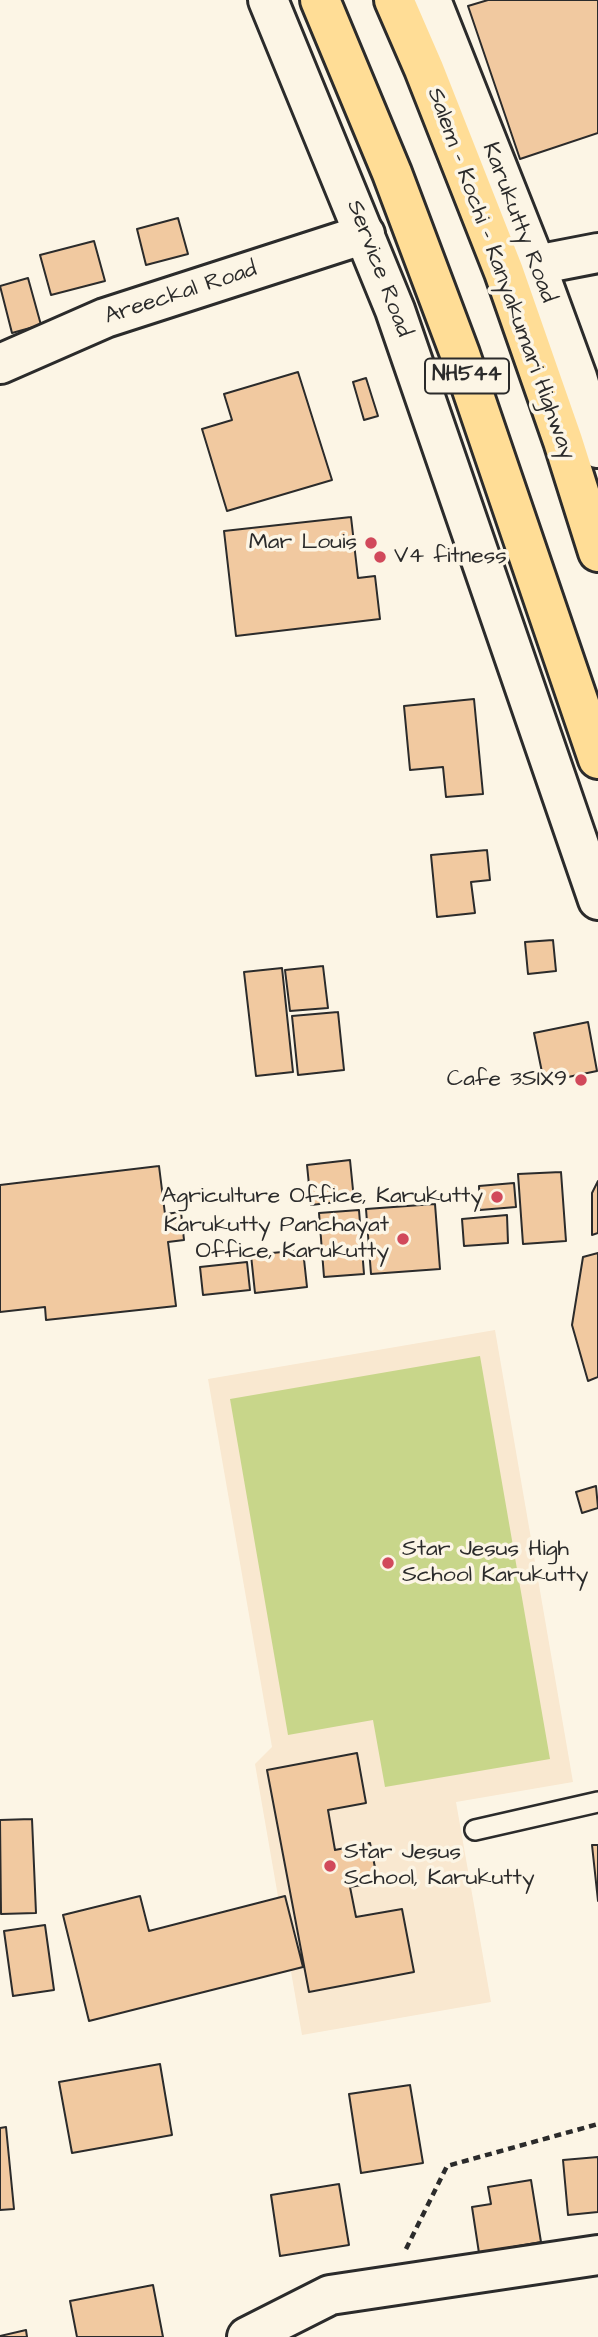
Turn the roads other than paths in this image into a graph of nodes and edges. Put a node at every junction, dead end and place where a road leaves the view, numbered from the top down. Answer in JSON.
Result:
{"nodes":[{"id":1,"x":268,"y":0,"type":"edge"},
{"id":2,"x":320,"y":0,"type":"edge"},
{"id":3,"x":394,"y":0,"type":"edge"},
{"id":4,"x":431,"y":0,"type":"edge"},
{"id":5,"x":365,"y":233,"type":"junction"},
{"id":6,"x":598,"y":253,"type":"edge"},
{"id":7,"x":536,"y":265,"type":"junction"},
{"id":8,"x":0,"y":364,"type":"edge"},
{"id":9,"x":598,"y":448,"type":"edge"},
{"id":10,"x":598,"y":552,"type":"edge"},
{"id":11,"x":598,"y":760,"type":"edge"},
{"id":12,"x":598,"y":900,"type":"edge"},
{"id":13,"x":598,"y":1802,"type":"edge"},
{"id":14,"x":475,"y":1830,"type":"dead end"},
{"id":15,"x":598,"y":2255,"type":"edge"},
{"id":16,"x":247,"y":2337,"type":"edge"}],
"edges":[{"from":1,"to":5,"type":"street","name":"Service Road"},
{"from":2,"to":11,"type":"highway","number":"NH544"},
{"from":3,"to":10,"type":"highway","name":"Salem - Kochi - Kanyakumari Highway","number":"NH544"},
{"from":4,"to":7,"type":"street","name":"Karukutty Road"},
{"from":5,"to":8,"type":"street","name":"Areeckal Road"},
{"from":5,"to":12,"type":"street","name":"Service Road"},
{"from":6,"to":7,"type":"street"},
{"from":7,"to":9,"type":"street","name":"Karukutty Road"},
{"from":13,"to":14,"type":"lane"},
{"from":15,"to":16,"type":"street"}]}
